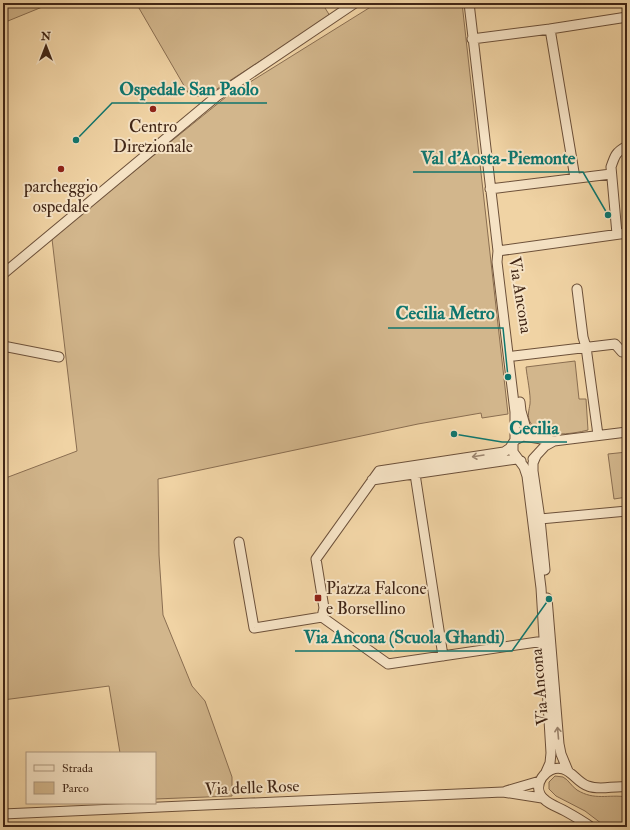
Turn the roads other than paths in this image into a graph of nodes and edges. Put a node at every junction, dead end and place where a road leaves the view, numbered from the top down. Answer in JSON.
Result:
{"nodes":[{"id":1,"x":355,"y":3,"type":"edge"},
{"id":2,"x":469,"y":3,"type":"edge"},
{"id":3,"x":627,"y":17,"type":"edge"},
{"id":4,"x":550,"y":29,"type":"junction"},
{"id":5,"x":472,"y":40,"type":"junction"},
{"id":6,"x":627,"y":146,"type":"edge"},
{"id":7,"x":611,"y":174,"type":"junction"},
{"id":8,"x":575,"y":178,"type":"junction"},
{"id":9,"x":490,"y":189,"type":"junction"},
{"id":10,"x":627,"y":233,"type":"edge"},
{"id":11,"x":617,"y":234,"type":"junction"},
{"id":12,"x":498,"y":251,"type":"junction"},
{"id":13,"x":3,"y":274,"type":"edge"},
{"id":14,"x":577,"y":289,"type":"dead end"},
{"id":15,"x":3,"y":346,"type":"edge"},
{"id":16,"x":586,"y":347,"type":"junction"},
{"id":17,"x":627,"y":352,"type":"edge"},
{"id":18,"x":514,"y":356,"type":"junction"},
{"id":19,"x":59,"y":357,"type":"dead end"},
{"id":20,"x":627,"y":432,"type":"edge"},
{"id":21,"x":598,"y":435,"type":"junction"},
{"id":22,"x":530,"y":437,"type":"junction"},
{"id":23,"x":554,"y":441,"type":"junction"},
{"id":24,"x":514,"y":442,"type":"junction"},
{"id":25,"x":537,"y":454,"type":"junction"},
{"id":26,"x":517,"y":459,"type":"junction"},
{"id":27,"x":414,"y":474,"type":"junction"},
{"id":28,"x":372,"y":480,"type":"junction"},
{"id":29,"x":627,"y":511,"type":"edge"},
{"id":30,"x":540,"y":519,"type":"junction"},
{"id":31,"x":239,"y":542,"type":"dead end"},
{"id":32,"x":322,"y":617,"type":"junction"},
{"id":33,"x":544,"y":641,"type":"junction"},
{"id":34,"x":443,"y":656,"type":"junction"},
{"id":35,"x":568,"y":771,"type":"junction"},
{"id":36,"x":546,"y":772,"type":"junction"},
{"id":37,"x":540,"y":780,"type":"junction"},
{"id":38,"x":626,"y":786,"type":"edge"},
{"id":39,"x":503,"y":792,"type":"junction"},
{"id":40,"x":542,"y":798,"type":"junction"},
{"id":41,"x":3,"y":814,"type":"edge"},
{"id":42,"x":591,"y":827,"type":"edge"}],
"edges":[{"from":1,"to":13,"type":"street"},
{"from":2,"to":5,"type":"street"},
{"from":3,"to":4,"type":"street"},
{"from":4,"to":5,"type":"street"},
{"from":4,"to":8,"type":"street"},
{"from":5,"to":9,"type":"street"},
{"from":6,"to":7,"type":"street"},
{"from":7,"to":8,"type":"street"},
{"from":7,"to":11,"type":"street"},
{"from":8,"to":9,"type":"street"},
{"from":9,"to":12,"type":"street"},
{"from":10,"to":11,"type":"street"},
{"from":11,"to":12,"type":"street"},
{"from":12,"to":18,"type":"street","name":"Via Ancona"},
{"from":12,"to":24,"type":"street","name":"Via Ancona"},
{"from":14,"to":16,"type":"street"},
{"from":15,"to":19,"type":"street"},
{"from":16,"to":17,"type":"street"},
{"from":16,"to":18,"type":"street"},
{"from":16,"to":21,"type":"street"},
{"from":18,"to":22,"type":"street","name":"Via Ancona"},
{"from":20,"to":21,"type":"street"},
{"from":21,"to":23,"type":"street"},
{"from":22,"to":23,"type":"street"},
{"from":22,"to":24,"type":"street"},
{"from":22,"to":25,"type":"street"},
{"from":23,"to":25,"type":"street"},
{"from":24,"to":26,"type":"street"},
{"from":24,"to":28,"type":"street","one_way":true},
{"from":25,"to":26,"type":"street"},
{"from":25,"to":30,"type":"street","name":"Via Ancona"},
{"from":26,"to":27,"type":"street"},
{"from":26,"to":33,"type":"street","name":"Via Ancona"},
{"from":27,"to":28,"type":"street"},
{"from":27,"to":34,"type":"street"},
{"from":28,"to":32,"type":"street"},
{"from":29,"to":30,"type":"street"},
{"from":35,"to":30,"type":"street","name":"Via Ancona","one_way":true},
{"from":31,"to":32,"type":"street"},
{"from":32,"to":34,"type":"street"},
{"from":33,"to":34,"type":"street"},
{"from":33,"to":36,"type":"street","name":"Via Ancona"},
{"from":35,"to":36,"type":"street"},
{"from":35,"to":38,"type":"street"},
{"from":36,"to":37,"type":"street"},
{"from":37,"to":39,"type":"street","name":"Via delle Rose"},
{"from":37,"to":40,"type":"street"},
{"from":39,"to":40,"type":"street","name":"Via delle Rose"},
{"from":39,"to":41,"type":"street","name":"Via delle Rose"},
{"from":40,"to":42,"type":"street"}]}
